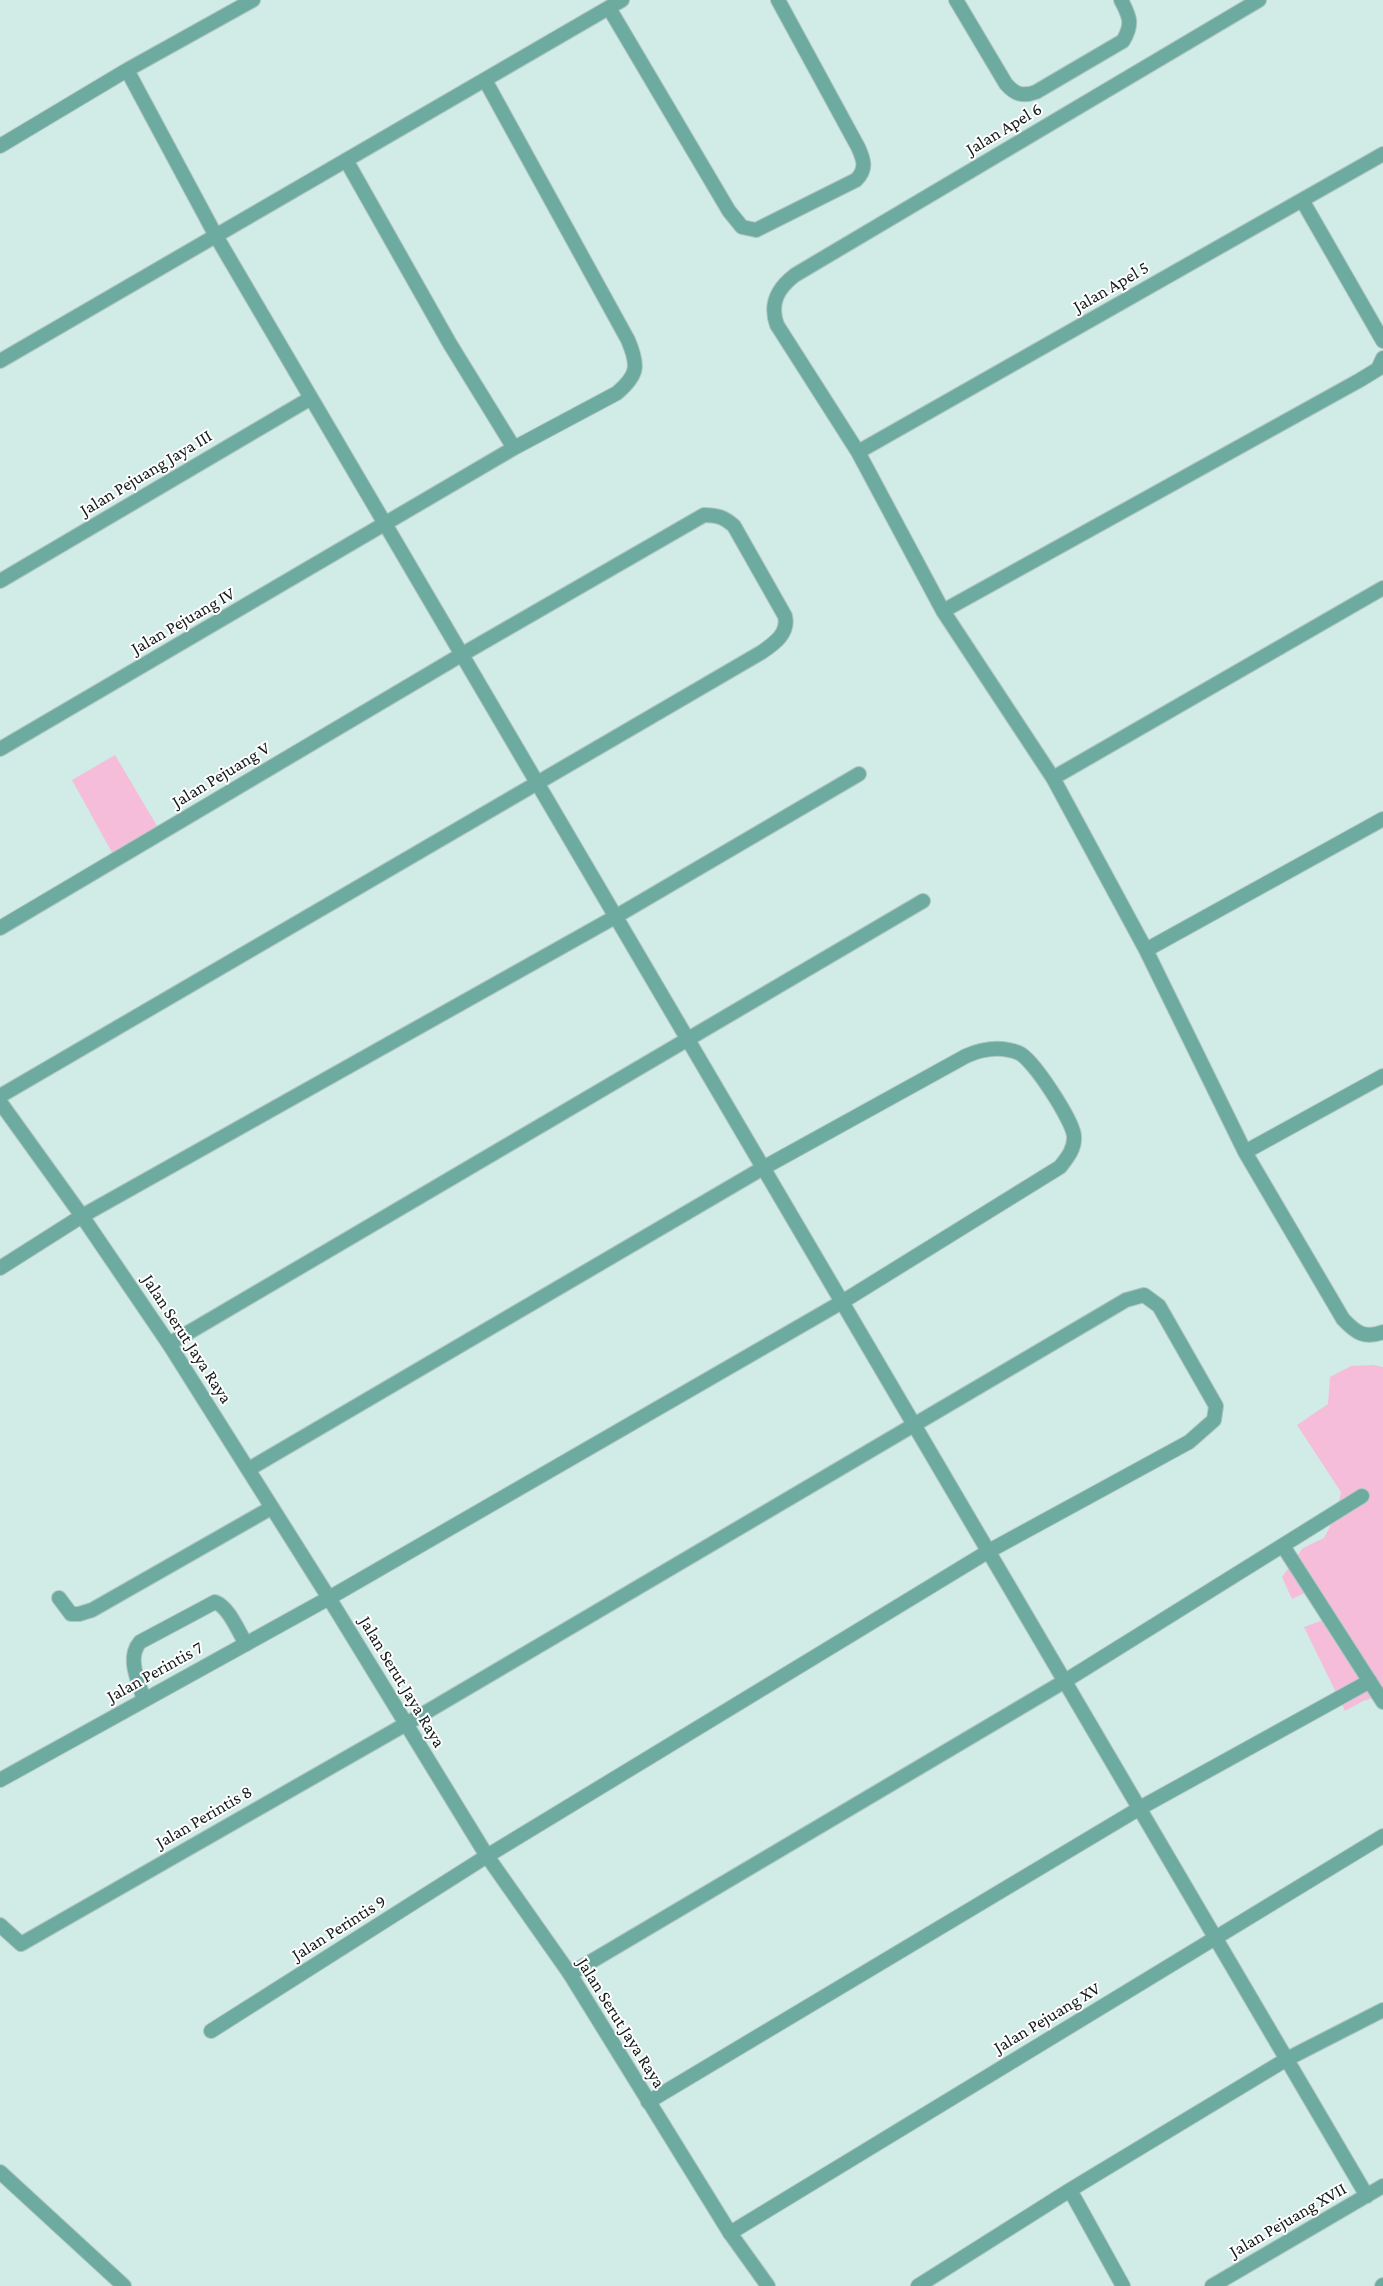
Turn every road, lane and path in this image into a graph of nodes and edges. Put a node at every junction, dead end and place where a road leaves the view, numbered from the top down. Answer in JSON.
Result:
{"nodes":[{"id":1,"x":253,"y":0,"type":"edge"},
{"id":2,"x":622,"y":0,"type":"edge"},
{"id":3,"x":778,"y":0,"type":"edge"},
{"id":4,"x":956,"y":0,"type":"edge"},
{"id":5,"x":1121,"y":0,"type":"edge"},
{"id":6,"x":1259,"y":0,"type":"edge"},
{"id":7,"x":608,"y":8,"type":"junction"},
{"id":8,"x":127,"y":70,"type":"junction"},
{"id":9,"x":485,"y":80,"type":"junction"},
{"id":10,"x":0,"y":146,"type":"edge"},
{"id":11,"x":1383,"y":154,"type":"edge"},
{"id":12,"x":346,"y":160,"type":"junction"},
{"id":13,"x":1302,"y":200,"type":"junction"},
{"id":14,"x":216,"y":236,"type":"junction"},
{"id":15,"x":1383,"y":341,"type":"edge"},
{"id":16,"x":1383,"y":358,"type":"edge"},
{"id":17,"x":0,"y":361,"type":"edge"},
{"id":18,"x":311,"y":398,"type":"junction"},
{"id":19,"x":514,"y":448,"type":"junction"},
{"id":20,"x":858,"y":452,"type":"junction"},
{"id":21,"x":386,"y":526,"type":"junction"},
{"id":22,"x":0,"y":581,"type":"edge"},
{"id":23,"x":1383,"y":588,"type":"edge"},
{"id":24,"x":943,"y":611,"type":"junction"},
{"id":25,"x":461,"y":655,"type":"junction"},
{"id":26,"x":0,"y":750,"type":"edge"},
{"id":27,"x":859,"y":774,"type":"dead end"},
{"id":28,"x":1053,"y":778,"type":"junction"},
{"id":29,"x":537,"y":783,"type":"junction"},
{"id":30,"x":1383,"y":820,"type":"edge"},
{"id":31,"x":923,"y":901,"type":"dead end"},
{"id":32,"x":615,"y":916,"type":"junction"},
{"id":33,"x":0,"y":928,"type":"edge"},
{"id":34,"x":1146,"y":950,"type":"junction"},
{"id":35,"x":688,"y":1040,"type":"junction"},
{"id":36,"x":1383,"y":1076,"type":"edge"},
{"id":37,"x":0,"y":1096,"type":"edge"},
{"id":38,"x":0,"y":1102,"type":"edge"},
{"id":39,"x":1245,"y":1152,"type":"junction"},
{"id":40,"x":763,"y":1168,"type":"junction"},
{"id":41,"x":82,"y":1216,"type":"junction"},
{"id":42,"x":0,"y":1268,"type":"edge"},
{"id":43,"x":842,"y":1302,"type":"junction"},
{"id":44,"x":1383,"y":1332,"type":"edge"},
{"id":45,"x":169,"y":1344,"type":"junction"},
{"id":46,"x":914,"y":1424,"type":"junction"},
{"id":47,"x":249,"y":1469,"type":"junction"},
{"id":48,"x":1362,"y":1496,"type":"dead end"},
{"id":49,"x":271,"y":1508,"type":"junction"},
{"id":50,"x":1283,"y":1546,"type":"junction"},
{"id":51,"x":988,"y":1551,"type":"junction"},
{"id":52,"x":59,"y":1598,"type":"dead end"},
{"id":53,"x":329,"y":1598,"type":"junction"},
{"id":54,"x":246,"y":1644,"type":"junction"},
{"id":55,"x":1065,"y":1681,"type":"junction"},
{"id":56,"x":1370,"y":1682,"type":"junction"},
{"id":57,"x":144,"y":1700,"type":"junction"},
{"id":58,"x":1383,"y":1702,"type":"edge"},
{"id":59,"x":406,"y":1724,"type":"junction"},
{"id":60,"x":0,"y":1780,"type":"edge"},
{"id":61,"x":1140,"y":1808,"type":"junction"},
{"id":62,"x":1383,"y":1836,"type":"edge"},
{"id":63,"x":487,"y":1856,"type":"junction"},
{"id":64,"x":0,"y":1924,"type":"edge"},
{"id":65,"x":1215,"y":1938,"type":"junction"},
{"id":66,"x":570,"y":1974,"type":"junction"},
{"id":67,"x":1383,"y":2010,"type":"edge"},
{"id":68,"x":211,"y":2031,"type":"dead end"},
{"id":69,"x":1287,"y":2059,"type":"junction"},
{"id":70,"x":648,"y":2102,"type":"junction"},
{"id":71,"x":0,"y":2172,"type":"edge"},
{"id":72,"x":1383,"y":2186,"type":"edge"},
{"id":73,"x":1070,"y":2190,"type":"junction"},
{"id":74,"x":1367,"y":2196,"type":"junction"},
{"id":75,"x":730,"y":2233,"type":"junction"},
{"id":76,"x":124,"y":2286,"type":"edge"},
{"id":77,"x":768,"y":2286,"type":"edge"},
{"id":78,"x":918,"y":2286,"type":"edge"},
{"id":79,"x":1123,"y":2286,"type":"edge"},
{"id":80,"x":1212,"y":2286,"type":"edge"}],
"edges":[{"from":1,"to":8,"type":"street"},
{"from":2,"to":7,"type":"street"},
{"from":3,"to":7,"type":"street"},
{"from":4,"to":5,"type":"street"},
{"from":6,"to":20,"type":"street","name":"Jalan Apel 6"},
{"from":7,"to":9,"type":"street"},
{"from":8,"to":10,"type":"street"},
{"from":8,"to":14,"type":"street"},
{"from":9,"to":12,"type":"street"},
{"from":9,"to":19,"type":"street","name":"Jalan Pejuang IV"},
{"from":11,"to":13,"type":"street","name":"Jalan Apel 5"},
{"from":12,"to":14,"type":"street"},
{"from":12,"to":19,"type":"street"},
{"from":13,"to":15,"type":"street"},
{"from":13,"to":20,"type":"street","name":"Jalan Apel 5"},
{"from":14,"to":17,"type":"street"},
{"from":14,"to":18,"type":"street"},
{"from":16,"to":24,"type":"street"},
{"from":18,"to":21,"type":"street"},
{"from":18,"to":22,"type":"street","name":"Jalan Pejuang Jaya III"},
{"from":19,"to":21,"type":"street","name":"Jalan Pejuang IV"},
{"from":20,"to":24,"type":"street"},
{"from":21,"to":25,"type":"street"},
{"from":21,"to":26,"type":"street","name":"Jalan Pejuang IV"},
{"from":23,"to":28,"type":"street"},
{"from":24,"to":28,"type":"street"},
{"from":25,"to":29,"type":"street"},
{"from":25,"to":29,"type":"street","name":"Jalan Pejuang V"},
{"from":25,"to":33,"type":"street","name":"Jalan Pejuang V"},
{"from":27,"to":32,"type":"street"},
{"from":28,"to":34,"type":"street"},
{"from":29,"to":32,"type":"street"},
{"from":29,"to":37,"type":"street","name":"Jalan Pejuang V"},
{"from":30,"to":34,"type":"street"},
{"from":31,"to":35,"type":"street"},
{"from":32,"to":35,"type":"street"},
{"from":32,"to":41,"type":"street"},
{"from":34,"to":39,"type":"street"},
{"from":35,"to":40,"type":"street"},
{"from":35,"to":45,"type":"street"},
{"from":36,"to":39,"type":"street"},
{"from":38,"to":41,"type":"street","name":"Jalan Serut Jaya Raya"},
{"from":39,"to":44,"type":"street"},
{"from":40,"to":43,"type":"street"},
{"from":40,"to":43,"type":"street","name":"Jalan Perintis 7"},
{"from":40,"to":47,"type":"street","name":"Jalan Perintis 7"},
{"from":41,"to":42,"type":"street"},
{"from":41,"to":45,"type":"street","name":"Jalan Serut Jaya Raya"},
{"from":43,"to":46,"type":"street"},
{"from":43,"to":53,"type":"street","name":"Jalan Perintis 7"},
{"from":45,"to":47,"type":"street","name":"Jalan Serut Jaya Raya"},
{"from":46,"to":51,"type":"street"},
{"from":46,"to":51,"type":"street","name":"Jalan Perintis 9"},
{"from":46,"to":59,"type":"street","name":"Jalan Perintis 8"},
{"from":47,"to":49,"type":"street","name":"Jalan Serut Jaya Raya"},
{"from":48,"to":50,"type":"street"},
{"from":49,"to":52,"type":"street"},
{"from":49,"to":53,"type":"street","name":"Jalan Serut Jaya Raya"},
{"from":50,"to":55,"type":"street"},
{"from":50,"to":56,"type":"street"},
{"from":51,"to":55,"type":"street"},
{"from":51,"to":63,"type":"street","name":"Jalan Perintis 9"},
{"from":53,"to":54,"type":"street","name":"Jalan Perintis 7"},
{"from":53,"to":59,"type":"street","name":"Jalan Serut Jaya Raya"},
{"from":54,"to":57,"type":"street","name":"Jalan Perintis 7"},
{"from":54,"to":57,"type":"street"},
{"from":55,"to":61,"type":"street"},
{"from":55,"to":66,"type":"street"},
{"from":56,"to":58,"type":"street"},
{"from":56,"to":61,"type":"street"},
{"from":57,"to":60,"type":"street","name":"Jalan Perintis 7"},
{"from":59,"to":63,"type":"street","name":"Jalan Serut Jaya Raya"},
{"from":59,"to":64,"type":"street","name":"Jalan Perintis 8"},
{"from":61,"to":65,"type":"street"},
{"from":61,"to":70,"type":"street"},
{"from":62,"to":65,"type":"street","name":"Jalan Pejuang XV"},
{"from":63,"to":66,"type":"street","name":"Jalan Serut Jaya Raya"},
{"from":63,"to":68,"type":"street","name":"Jalan Perintis 9"},
{"from":65,"to":69,"type":"street"},
{"from":65,"to":75,"type":"street","name":"Jalan Pejuang XV"},
{"from":66,"to":70,"type":"street","name":"Jalan Serut Jaya Raya"},
{"from":67,"to":69,"type":"street"},
{"from":69,"to":73,"type":"street"},
{"from":69,"to":74,"type":"street"},
{"from":70,"to":75,"type":"street","name":"Jalan Serut Jaya Raya"},
{"from":71,"to":76,"type":"street"},
{"from":72,"to":74,"type":"street","name":"Jalan Pejuang XVII"},
{"from":73,"to":78,"type":"street"},
{"from":73,"to":79,"type":"street"},
{"from":74,"to":80,"type":"street","name":"Jalan Pejuang XVII"},
{"from":75,"to":77,"type":"street","name":"Jalan Serut Jaya Raya"}]}
